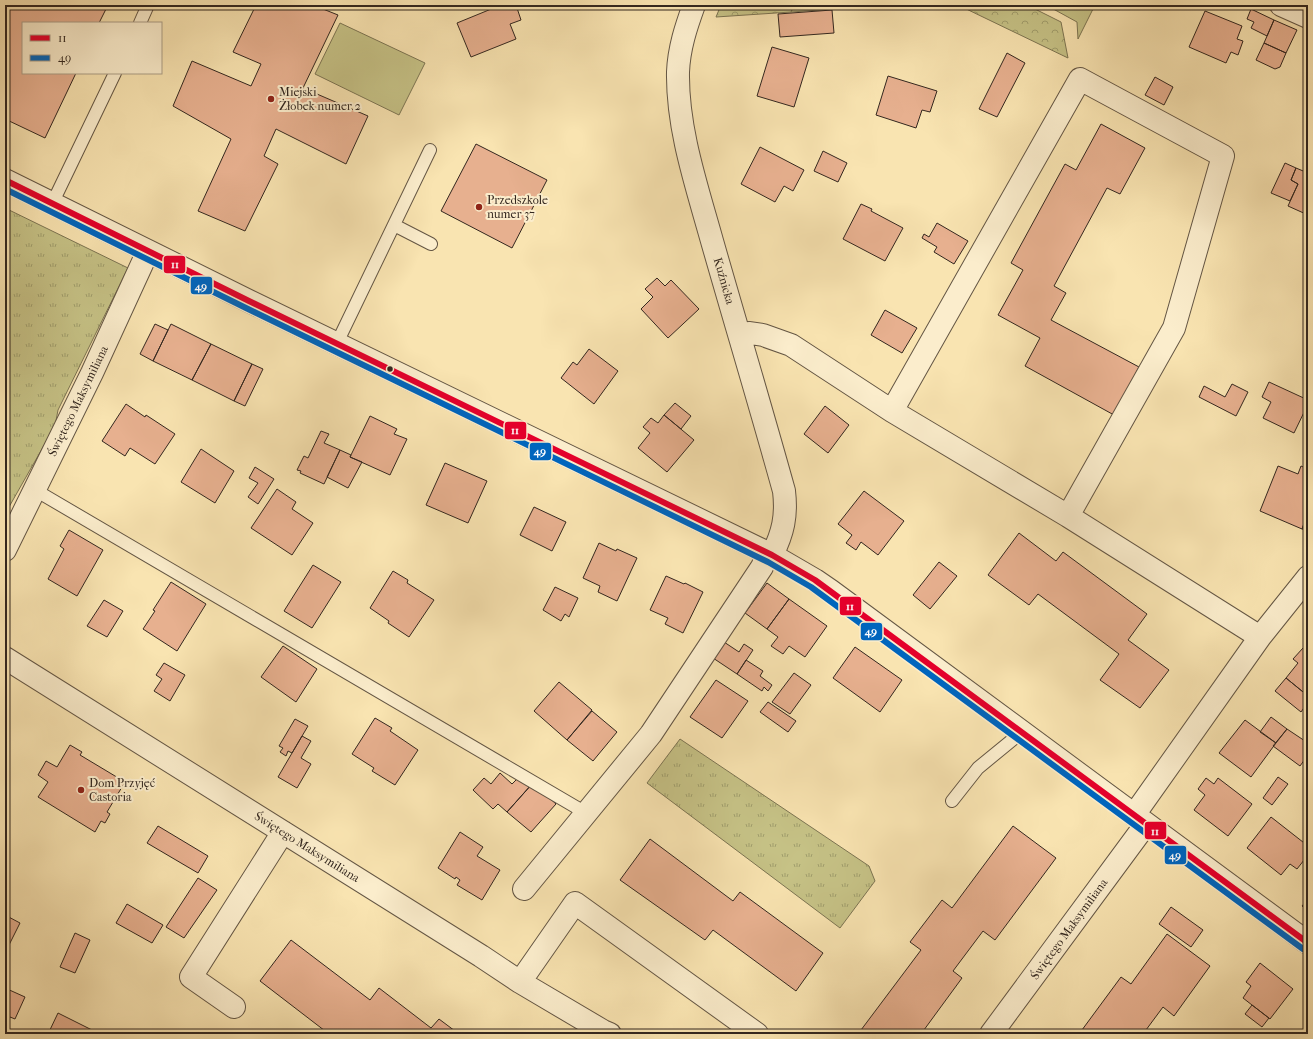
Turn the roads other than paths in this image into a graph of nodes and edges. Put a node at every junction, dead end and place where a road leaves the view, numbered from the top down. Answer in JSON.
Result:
{"nodes":[{"id":1,"x":148,"y":5,"type":"edge"},
{"id":2,"x":694,"y":5,"type":"edge"},
{"id":3,"x":1281,"y":5,"type":"edge"},
{"id":4,"x":1308,"y":17,"type":"edge"},
{"id":5,"x":140,"y":22,"type":"edge"},
{"id":6,"x":115,"y":74,"type":"edge"},
{"id":7,"x":430,"y":150,"type":"dead end"},
{"id":8,"x":5,"y":180,"type":"edge"},
{"id":9,"x":52,"y":204,"type":"junction"},
{"id":10,"x":394,"y":225,"type":"junction"},
{"id":11,"x":431,"y":244,"type":"dead end"},
{"id":12,"x":148,"y":251,"type":"junction"},
{"id":13,"x":739,"y":334,"type":"junction"},
{"id":14,"x":337,"y":343,"type":"junction"},
{"id":15,"x":892,"y":411,"type":"junction"},
{"id":16,"x":35,"y":490,"type":"junction"},
{"id":17,"x":1068,"y":516,"type":"junction"},
{"id":18,"x":5,"y":550,"type":"edge"},
{"id":19,"x":770,"y":554,"type":"junction"},
{"id":20,"x":1308,"y":577,"type":"edge"},
{"id":21,"x":1260,"y":636,"type":"junction"},
{"id":22,"x":5,"y":658,"type":"edge"},
{"id":23,"x":1022,"y":732,"type":"junction"},
{"id":24,"x":952,"y":801,"type":"dead end"},
{"id":25,"x":586,"y":813,"type":"junction"},
{"id":26,"x":1140,"y":819,"type":"junction"},
{"id":27,"x":283,"y":832,"type":"junction"},
{"id":28,"x":524,"y":889,"type":"dead end"},
{"id":29,"x":1308,"y":943,"type":"edge"},
{"id":30,"x":520,"y":982,"type":"junction"},
{"id":31,"x":234,"y":1007,"type":"dead end"},
{"id":32,"x":605,"y":1033,"type":"edge"},
{"id":33,"x":758,"y":1034,"type":"edge"},
{"id":34,"x":991,"y":1034,"type":"edge"}],
"edges":[{"from":1,"to":5,"type":"lane"},
{"from":2,"to":13,"type":"street","name":"Kuźnicka"},
{"from":3,"to":4,"type":"street"},
{"from":6,"to":9,"type":"lane"},
{"from":7,"to":10,"type":"lane"},
{"from":8,"to":9,"type":"street"},
{"from":9,"to":12,"type":"street"},
{"from":10,"to":11,"type":"lane"},
{"from":10,"to":14,"type":"lane"},
{"from":12,"to":14,"type":"street"},
{"from":12,"to":16,"type":"street","name":"Świętego Maksymiliana"},
{"from":13,"to":15,"type":"street"},
{"from":13,"to":19,"type":"street","name":"Kuźnicka"},
{"from":14,"to":19,"type":"street"},
{"from":15,"to":17,"type":"street"},
{"from":15,"to":17,"type":"street"},
{"from":16,"to":18,"type":"street","name":"Świętego Maksymiliana"},
{"from":16,"to":25,"type":"lane"},
{"from":17,"to":21,"type":"street"},
{"from":19,"to":23,"type":"street"},
{"from":19,"to":25,"type":"street","name":"Kuźnicka"},
{"from":20,"to":21,"type":"street","name":"Świętego Maksymiliana"},
{"from":21,"to":26,"type":"street","name":"Świętego Maksymiliana"},
{"from":22,"to":27,"type":"street","name":"Świętego Maksymiliana"},
{"from":23,"to":24,"type":"lane"},
{"from":23,"to":26,"type":"street"},
{"from":25,"to":28,"type":"street","name":"Kuźnicka"},
{"from":26,"to":29,"type":"street"},
{"from":26,"to":34,"type":"street","name":"Świętego Maksymiliana"},
{"from":27,"to":30,"type":"street","name":"Świętego Maksymiliana"},
{"from":27,"to":31,"type":"street"},
{"from":30,"to":32,"type":"street","name":"Świętego Maksymiliana"},
{"from":30,"to":33,"type":"street"}]}
